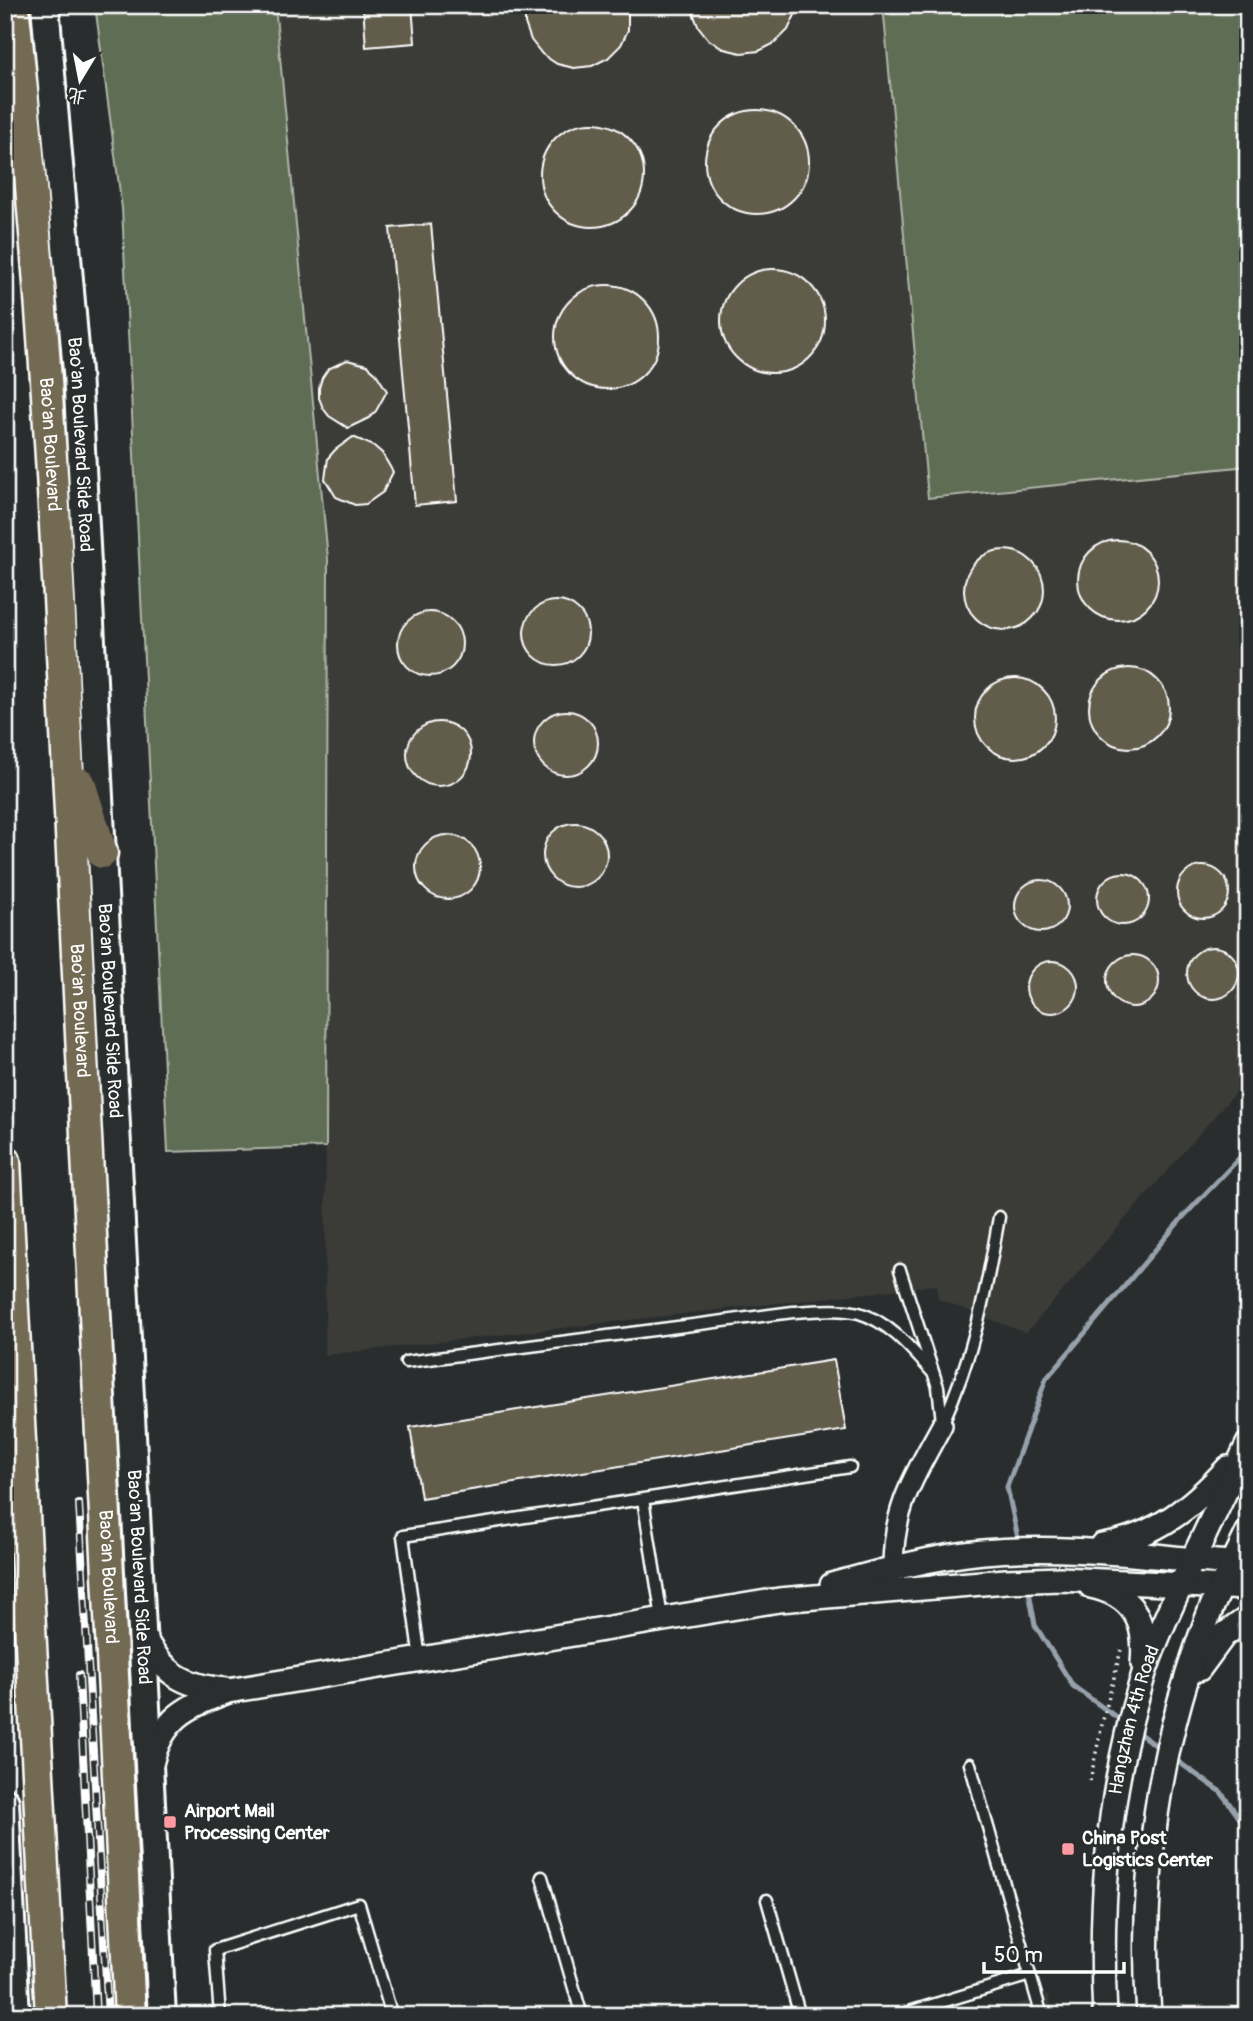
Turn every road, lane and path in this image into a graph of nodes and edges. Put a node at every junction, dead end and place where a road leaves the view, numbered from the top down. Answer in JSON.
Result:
{"nodes":[{"id":1,"x":13,"y":5,"type":"edge"},
{"id":2,"x":45,"y":5,"type":"edge"},
{"id":3,"x":68,"y":745,"type":"junction"},
{"id":4,"x":102,"y":853,"type":"junction"},
{"id":5,"x":5,"y":1161,"type":"edge"},
{"id":6,"x":6,"y":1173,"type":"edge"},
{"id":7,"x":5,"y":1180,"type":"edge"},
{"id":8,"x":999,"y":1217,"type":"dead end"},
{"id":9,"x":900,"y":1270,"type":"dead end"},
{"id":10,"x":406,"y":1362,"type":"dead end"},
{"id":11,"x":934,"y":1374,"type":"junction"},
{"id":12,"x":942,"y":1425,"type":"junction"},
{"id":13,"x":1247,"y":1446,"type":"edge"},
{"id":14,"x":850,"y":1468,"type":"dead end"},
{"id":15,"x":643,"y":1499,"type":"junction"},
{"id":16,"x":1248,"y":1532,"type":"edge"},
{"id":17,"x":1072,"y":1550,"type":"junction"},
{"id":18,"x":1192,"y":1559,"type":"junction"},
{"id":19,"x":1240,"y":1564,"type":"edge"},
{"id":20,"x":893,"y":1568,"type":"junction"},
{"id":21,"x":1060,"y":1579,"type":"junction"},
{"id":22,"x":1182,"y":1584,"type":"junction"},
{"id":23,"x":1221,"y":1586,"type":"junction"},
{"id":24,"x":1248,"y":1588,"type":"edge"},
{"id":25,"x":779,"y":1600,"type":"junction"},
{"id":26,"x":1248,"y":1618,"type":"edge"},
{"id":27,"x":662,"y":1619,"type":"junction"},
{"id":28,"x":143,"y":1636,"type":"junction"},
{"id":29,"x":420,"y":1659,"type":"junction"},
{"id":30,"x":1118,"y":1662,"type":"dead end"},
{"id":31,"x":1142,"y":1679,"type":"junction"},
{"id":32,"x":228,"y":1690,"type":"junction"},
{"id":33,"x":1182,"y":1699,"type":"junction"},
{"id":34,"x":970,"y":1764,"type":"dead end"},
{"id":35,"x":149,"y":1771,"type":"junction"},
{"id":36,"x":1090,"y":1781,"type":"dead end"},
{"id":37,"x":5,"y":1802,"type":"edge"},
{"id":38,"x":542,"y":1877,"type":"dead end"},
{"id":39,"x":766,"y":1900,"type":"dead end"},
{"id":40,"x":1030,"y":1975,"type":"junction"},
{"id":41,"x":16,"y":2016,"type":"edge"},
{"id":42,"x":51,"y":2016,"type":"edge"},
{"id":43,"x":130,"y":2016,"type":"edge"},
{"id":44,"x":162,"y":2016,"type":"edge"},
{"id":45,"x":220,"y":2016,"type":"edge"},
{"id":46,"x":392,"y":2016,"type":"edge"},
{"id":47,"x":582,"y":2016,"type":"edge"},
{"id":48,"x":800,"y":2016,"type":"edge"},
{"id":49,"x":896,"y":2016,"type":"edge"},
{"id":50,"x":1042,"y":2016,"type":"edge"},
{"id":51,"x":1105,"y":2016,"type":"edge"},
{"id":52,"x":1149,"y":2016,"type":"edge"}],
"edges":[{"from":1,"to":3,"type":"main road","name":"Bao'an Boulevard"},
{"from":2,"to":4,"type":"main road","name":"Bao'an Boulevard Side Road"},
{"from":3,"to":4,"type":"main road"},
{"from":3,"to":43,"type":"main road","name":"Bao'an Boulevard"},
{"from":4,"to":28,"type":"main road","name":"Bao'an Boulevard Side Road"},
{"from":5,"to":6,"type":"main road"},
{"from":6,"to":7,"type":"main road"},
{"from":6,"to":42,"type":"main road"},
{"from":8,"to":12,"type":"lane"},
{"from":9,"to":11,"type":"lane"},
{"from":10,"to":11,"type":"lane"},
{"from":11,"to":12,"type":"lane"},
{"from":12,"to":20,"type":"street"},
{"from":13,"to":17,"type":"street"},
{"from":13,"to":18,"type":"street","name":"Hangzhan 4th Road"},
{"from":14,"to":15,"type":"lane"},
{"from":15,"to":27,"type":"lane"},
{"from":15,"to":29,"type":"lane"},
{"from":16,"to":19,"type":"street","name":"Hangzhan 4th Road"},
{"from":17,"to":18,"type":"street"},
{"from":17,"to":20,"type":"street"},
{"from":18,"to":19,"type":"street"},
{"from":18,"to":22,"type":"street","name":"Hangzhan 4th Road"},
{"from":19,"to":23,"type":"street","name":"Hangzhan 4th Road"},
{"from":20,"to":25,"type":"street"},
{"from":21,"to":22,"type":"street"},
{"from":21,"to":25,"type":"street"},
{"from":21,"to":31,"type":"street"},
{"from":22,"to":23,"type":"street"},
{"from":22,"to":31,"type":"street","name":"Hangzhan 4th Road"},
{"from":23,"to":24,"type":"street"},
{"from":23,"to":33,"type":"street","name":"Hangzhan 4th Road"},
{"from":25,"to":27,"type":"street"},
{"from":26,"to":33,"type":"street"},
{"from":27,"to":29,"type":"street"},
{"from":28,"to":32,"type":"street"},
{"from":28,"to":35,"type":"main road","name":"Bao'an Boulevard Side Road"},
{"from":29,"to":32,"type":"street"},
{"from":30,"to":36,"type":"path"},
{"from":31,"to":51,"type":"street","name":"Hangzhan 4th Road"},
{"from":32,"to":35,"type":"street"},
{"from":33,"to":52,"type":"street","name":"Hangzhan 4th Road"},
{"from":34,"to":40,"type":"lane"},
{"from":35,"to":44,"type":"main road","name":"Bao'an Boulevard Side Road"},
{"from":37,"to":41,"type":"main road"},
{"from":38,"to":47,"type":"lane"},
{"from":39,"to":48,"type":"lane"},
{"from":40,"to":49,"type":"lane"},
{"from":40,"to":50,"type":"lane"},
{"from":45,"to":46,"type":"lane"}]}
